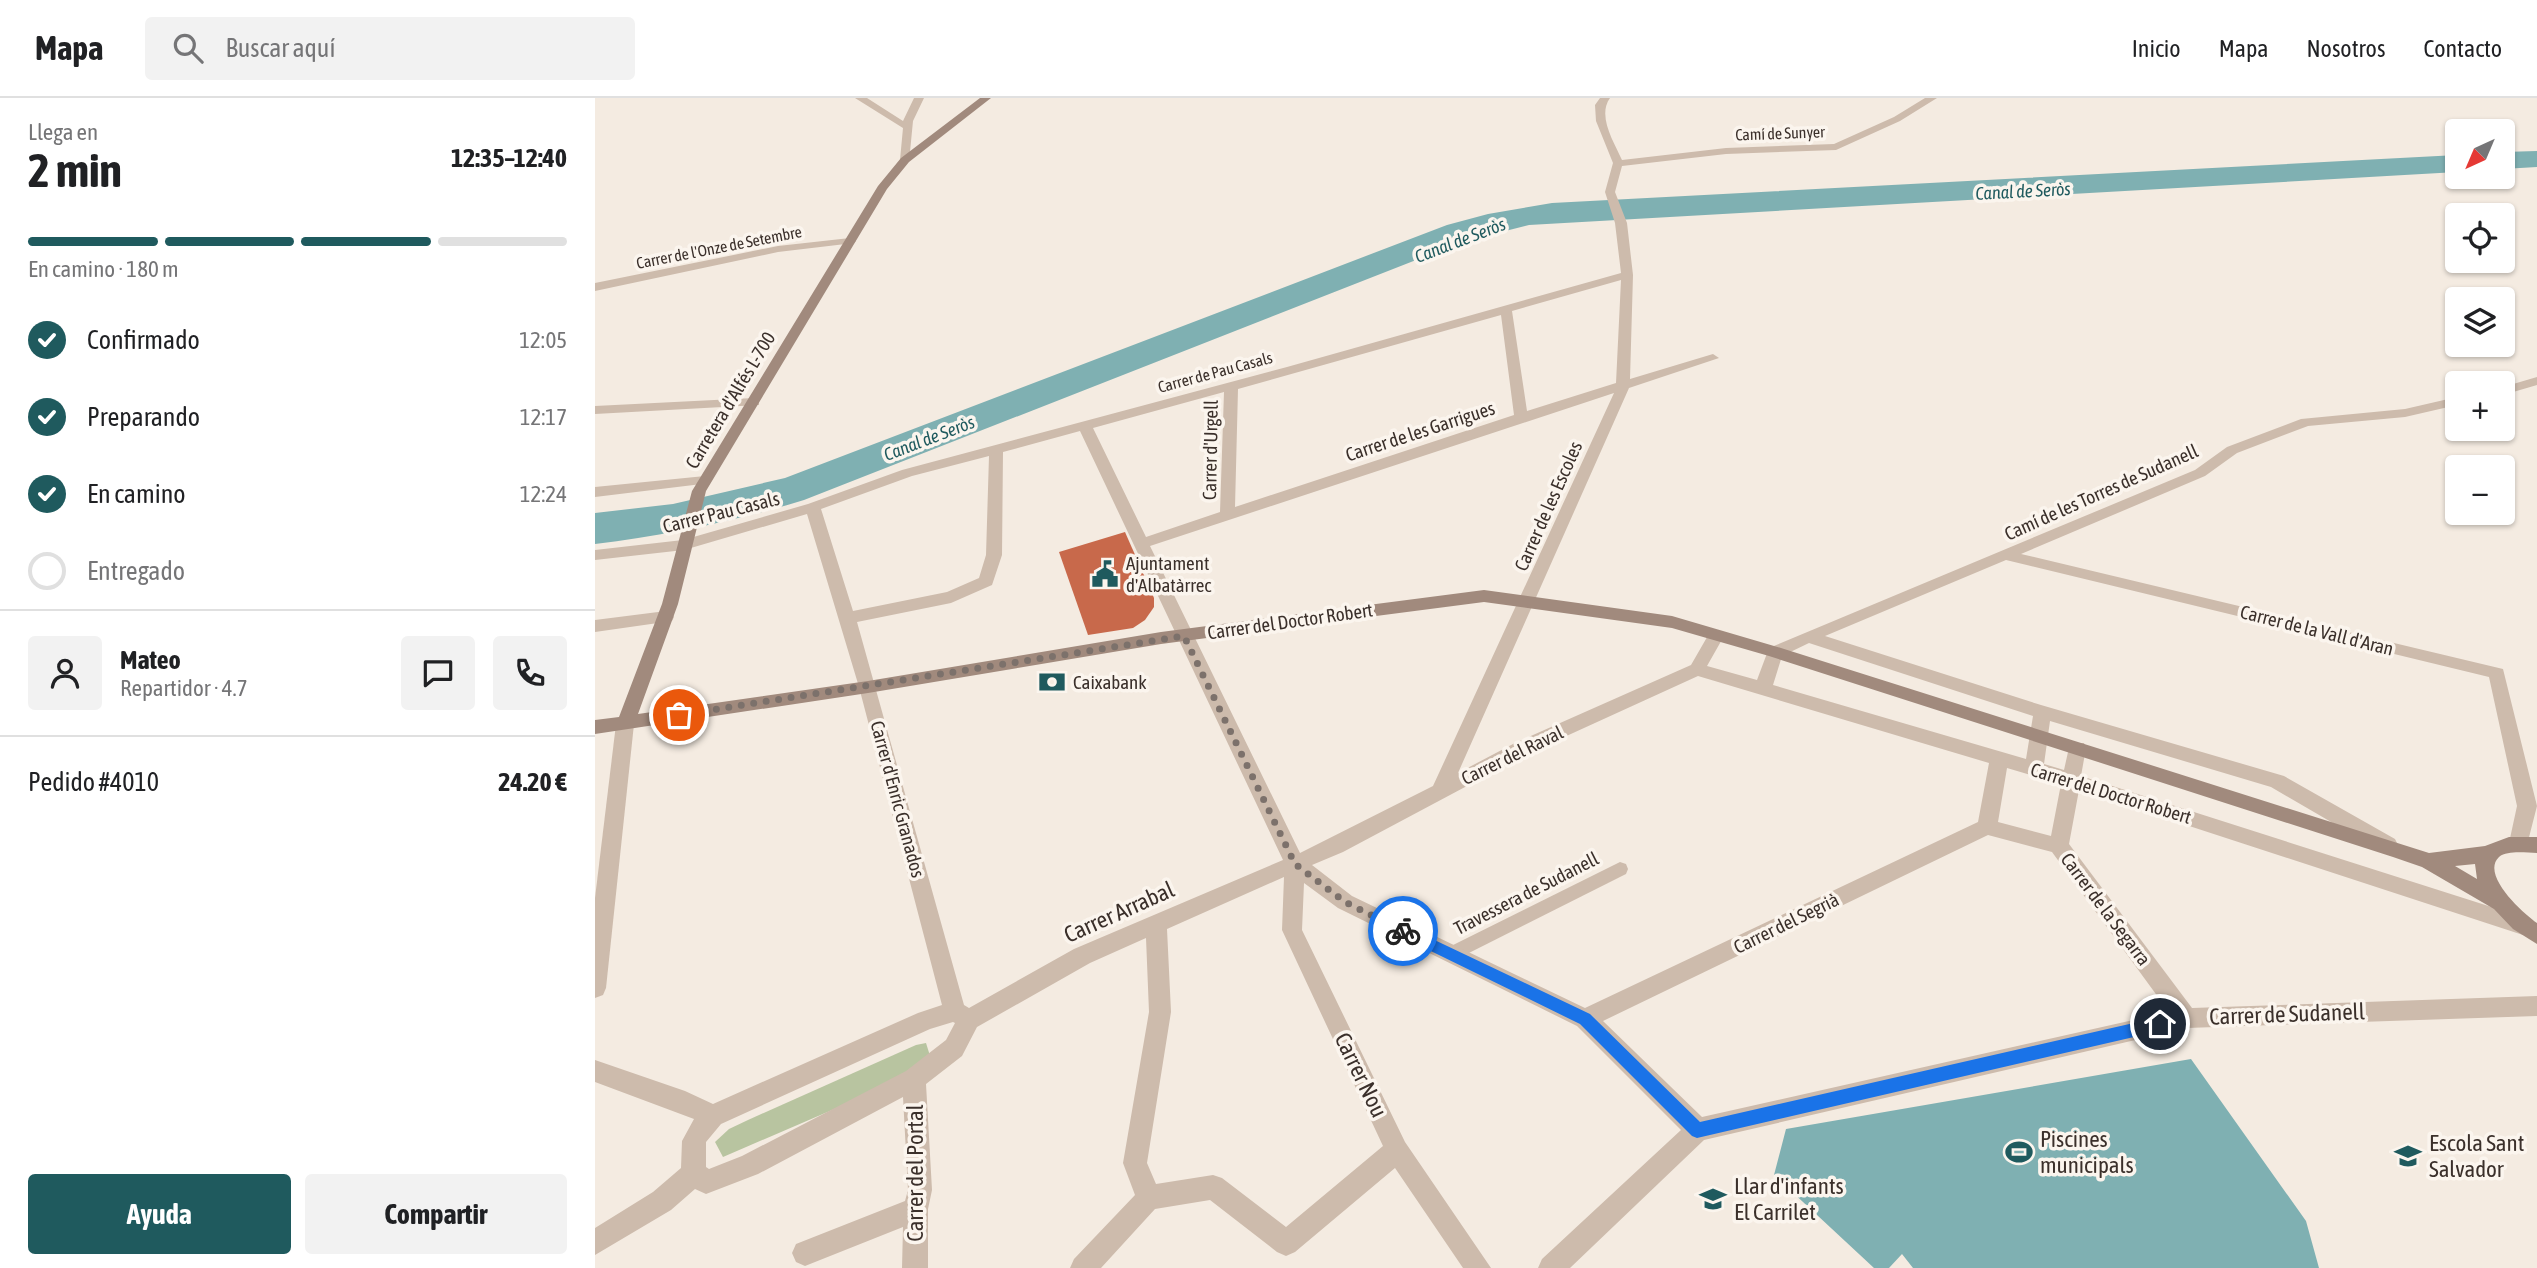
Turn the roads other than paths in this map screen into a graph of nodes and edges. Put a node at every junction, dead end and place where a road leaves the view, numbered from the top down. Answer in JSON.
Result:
{"nodes":[{"id":1,"x":860,"y":98,"type":"edge"},
{"id":2,"x":919,"y":98,"type":"edge"},
{"id":3,"x":986,"y":98,"type":"edge"},
{"id":4,"x":1605,"y":98,"type":"edge"},
{"id":5,"x":1932,"y":98,"type":"edge"},
{"id":6,"x":907,"y":127,"type":"junction"},
{"id":7,"x":905,"y":160,"type":"junction"},
{"id":8,"x":1618,"y":163,"type":"junction"},
{"id":9,"x":850,"y":241,"type":"junction"},
{"id":10,"x":1627,"y":275,"type":"junction"},
{"id":11,"x":595,"y":287,"type":"edge"},
{"id":12,"x":1506,"y":309,"type":"junction"},
{"id":13,"x":1713,"y":358,"type":"dead end"},
{"id":14,"x":2537,"y":381,"type":"edge"},
{"id":15,"x":1231,"y":386,"type":"junction"},
{"id":16,"x":1623,"y":387,"type":"junction"},
{"id":17,"x":2515,"y":387,"type":"edge"},
{"id":18,"x":754,"y":402,"type":"junction"},
{"id":19,"x":2445,"y":404,"type":"edge"},
{"id":20,"x":595,"y":411,"type":"edge"},
{"id":21,"x":1521,"y":418,"type":"junction"},
{"id":22,"x":1084,"y":426,"type":"junction"},
{"id":23,"x":996,"y":450,"type":"junction"},
{"id":24,"x":702,"y":486,"type":"junction"},
{"id":25,"x":595,"y":492,"type":"edge"},
{"id":26,"x":813,"y":507,"type":"junction"},
{"id":27,"x":1227,"y":515,"type":"junction"},
{"id":28,"x":1140,"y":544,"type":"junction"},
{"id":29,"x":684,"y":545,"type":"junction"},
{"id":30,"x":595,"y":555,"type":"edge"},
{"id":31,"x":2005,"y":555,"type":"junction"},
{"id":32,"x":1526,"y":601,"type":"junction"},
{"id":33,"x":666,"y":617,"type":"junction"},
{"id":34,"x":849,"y":618,"type":"junction"},
{"id":35,"x":595,"y":626,"type":"edge"},
{"id":36,"x":1184,"y":636,"type":"junction"},
{"id":37,"x":1716,"y":636,"type":"junction"},
{"id":38,"x":1808,"y":638,"type":"junction"},
{"id":39,"x":1775,"y":652,"type":"junction"},
{"id":40,"x":1697,"y":670,"type":"junction"},
{"id":41,"x":869,"y":687,"type":"junction"},
{"id":42,"x":1763,"y":688,"type":"junction"},
{"id":43,"x":2042,"y":712,"type":"junction"},
{"id":44,"x":625,"y":724,"type":"junction"},
{"id":45,"x":595,"y":727,"type":"edge"},
{"id":46,"x":2038,"y":736,"type":"junction"},
{"id":47,"x":2077,"y":748,"type":"junction"},
{"id":48,"x":1999,"y":758,"type":"junction"},
{"id":49,"x":2034,"y":769,"type":"junction"},
{"id":50,"x":2072,"y":780,"type":"junction"},
{"id":51,"x":1441,"y":790,"type":"junction"},
{"id":52,"x":2532,"y":812,"type":"edge"},
{"id":53,"x":1987,"y":827,"type":"junction"},
{"id":54,"x":2528,"y":844,"type":"edge"},
{"id":55,"x":2059,"y":846,"type":"junction"},
{"id":56,"x":2394,"y":849,"type":"junction"},
{"id":57,"x":2489,"y":854,"type":"junction"},
{"id":58,"x":2429,"y":861,"type":"junction"},
{"id":59,"x":1295,"y":864,"type":"junction"},
{"id":60,"x":1620,"y":869,"type":"dead end"},
{"id":61,"x":2496,"y":901,"type":"junction"},
{"id":62,"x":1156,"y":924,"type":"junction"},
{"id":63,"x":2530,"y":930,"type":"edge"},
{"id":64,"x":1451,"y":954,"type":"junction"},
{"id":65,"x":595,"y":988,"type":"edge"},
{"id":66,"x":2537,"y":1006,"type":"edge"},
{"id":67,"x":962,"y":1016,"type":"junction"},
{"id":68,"x":2187,"y":1018,"type":"junction"},
{"id":69,"x":1585,"y":1019,"type":"junction"},
{"id":70,"x":595,"y":1071,"type":"edge"},
{"id":71,"x":914,"y":1079,"type":"junction"},
{"id":72,"x":713,"y":1116,"type":"junction"},
{"id":73,"x":1697,"y":1130,"type":"junction"},
{"id":74,"x":1398,"y":1150,"type":"junction"},
{"id":75,"x":694,"y":1173,"type":"junction"},
{"id":76,"x":1149,"y":1199,"type":"junction"},
{"id":77,"x":916,"y":1209,"type":"junction"},
{"id":78,"x":595,"y":1242,"type":"edge"},
{"id":79,"x":805,"y":1252,"type":"dead end"},
{"id":80,"x":915,"y":1268,"type":"edge"},
{"id":81,"x":1083,"y":1268,"type":"edge"},
{"id":82,"x":1478,"y":1268,"type":"edge"},
{"id":83,"x":1551,"y":1268,"type":"edge"}],
"edges":[{"from":1,"to":6,"type":"street"},
{"from":2,"to":6,"type":"street"},
{"from":3,"to":7,"type":"street","name":"Carretera d'Alfés L-700"},
{"from":4,"to":8,"type":"street"},
{"from":5,"to":8,"type":"street","name":"Camí de Sunyer"},
{"from":6,"to":7,"type":"street"},
{"from":7,"to":9,"type":"street","name":"Carretera d'Alfés L-700"},
{"from":8,"to":10,"type":"street","name":"Carrer de les Escoles"},
{"from":9,"to":11,"type":"street","name":"Carrer de l'Onze de Setembre"},
{"from":9,"to":18,"type":"street","name":"Carretera d'Alfés L-700"},
{"from":10,"to":12,"type":"street","name":"Carrer de Pau Casals"},
{"from":10,"to":16,"type":"street","name":"Carrer de les Escoles"},
{"from":12,"to":15,"type":"street","name":"Carrer de Pau Casals"},
{"from":12,"to":21,"type":"street"},
{"from":13,"to":16,"type":"street","name":"Carrer de les Garrigues"},
{"from":14,"to":17,"type":"street"},
{"from":15,"to":22,"type":"street","name":"Carrer de Pau Casals"},
{"from":15,"to":27,"type":"street","name":"Carrer d'Urgell"},
{"from":16,"to":21,"type":"street","name":"Carrer de les Garrigues"},
{"from":16,"to":32,"type":"street","name":"Carrer de les Escoles"},
{"from":18,"to":20,"type":"street"},
{"from":18,"to":24,"type":"street","name":"Carretera d'Alfés L-700"},
{"from":19,"to":31,"type":"street","name":"Camí de les Torres de Sudanell"},
{"from":21,"to":27,"type":"street","name":"Carrer de les Garrigues"},
{"from":22,"to":23,"type":"street","name":"Carrer de Pau Casals"},
{"from":22,"to":28,"type":"street"},
{"from":23,"to":26,"type":"street","name":"Carrer de Pau Casals"},
{"from":23,"to":34,"type":"street"},
{"from":24,"to":25,"type":"street"},
{"from":24,"to":29,"type":"street","name":"Carretera d'Alfés L-700"},
{"from":26,"to":29,"type":"street","name":"Carrer Pau Casals"},
{"from":26,"to":34,"type":"street","name":"Carrer d'Enric Granados"},
{"from":27,"to":28,"type":"street","name":"Carrer de les Garrigues"},
{"from":28,"to":36,"type":"street"},
{"from":29,"to":30,"type":"street","name":"Carrer Pau Casals"},
{"from":29,"to":33,"type":"street","name":"Carretera d'Alfés L-700"},
{"from":31,"to":38,"type":"street","name":"Camí de les Torres de Sudanell"},
{"from":31,"to":52,"type":"street","name":"Carrer de la Vall d'Aran"},
{"from":32,"to":36,"type":"street","name":"Carrer del Doctor Robert"},
{"from":32,"to":37,"type":"street","name":"Carrer del Doctor Robert"},
{"from":32,"to":51,"type":"street","name":"Carrer de les Escoles"},
{"from":33,"to":35,"type":"street"},
{"from":33,"to":44,"type":"street","name":"Carretera d'Alfés L-700"},
{"from":34,"to":41,"type":"street","name":"Carrer d'Enric Granados"},
{"from":36,"to":41,"type":"street","name":"Carrer del Doctor Robert"},
{"from":36,"to":59,"type":"street"},
{"from":37,"to":39,"type":"street","name":"Carrer del Doctor Robert"},
{"from":37,"to":40,"type":"street"},
{"from":38,"to":39,"type":"street"},
{"from":38,"to":43,"type":"street","name":"Carrer del Doctor Robert"},
{"from":39,"to":42,"type":"street"},
{"from":39,"to":46,"type":"street","name":"Carrer del Doctor Robert"},
{"from":40,"to":42,"type":"street","name":"Carrer del Doctor Robert"},
{"from":40,"to":51,"type":"street","name":"Carrer del Raval"},
{"from":41,"to":44,"type":"street","name":"Carrer del Doctor Robert"},
{"from":41,"to":67,"type":"street","name":"Carrer d'Enric Granados"},
{"from":42,"to":48,"type":"street","name":"Carrer del Doctor Robert"},
{"from":43,"to":46,"type":"street"},
{"from":43,"to":56,"type":"street","name":"Carrer del Doctor Robert"},
{"from":44,"to":45,"type":"street","name":"Carrer del Doctor Robert"},
{"from":44,"to":65,"type":"street"},
{"from":46,"to":47,"type":"street","name":"Carrer del Doctor Robert"},
{"from":46,"to":49,"type":"street"},
{"from":47,"to":50,"type":"street","name":"Carrer de la Segarra"},
{"from":47,"to":56,"type":"street","name":"Carrer del Doctor Robert"},
{"from":48,"to":49,"type":"street","name":"Carrer del Doctor Robert"},
{"from":48,"to":53,"type":"street"},
{"from":49,"to":50,"type":"street","name":"Carrer del Doctor Robert"},
{"from":50,"to":55,"type":"street","name":"Carrer de la Segarra"},
{"from":50,"to":63,"type":"street","name":"Carrer del Doctor Robert"},
{"from":51,"to":59,"type":"street","name":"Carrer del Raval"},
{"from":52,"to":54,"type":"street","name":"Carrer de la Vall d'Aran"},
{"from":53,"to":55,"type":"street"},
{"from":53,"to":69,"type":"street","name":"Carrer del Segrià"},
{"from":54,"to":57,"type":"street","name":"Carrer del Doctor Robert"},
{"from":55,"to":68,"type":"street","name":"Carrer de la Segarra"},
{"from":56,"to":58,"type":"street","name":"Carrer del Doctor Robert"},
{"from":57,"to":58,"type":"street","name":"Carrer del Doctor Robert"},
{"from":57,"to":61,"type":"street"},
{"from":58,"to":61,"type":"street","name":"Carrer del Doctor Robert"},
{"from":59,"to":62,"type":"street","name":"Carrer Arrabal"},
{"from":59,"to":64,"type":"street"},
{"from":59,"to":74,"type":"street","name":"Carrer Nou"},
{"from":60,"to":64,"type":"lane","name":"Travessera de Sudanell"},
{"from":61,"to":63,"type":"street","name":"Carrer del Doctor Robert"},
{"from":62,"to":67,"type":"street","name":"Carrer Arrabal"},
{"from":62,"to":76,"type":"street"},
{"from":64,"to":69,"type":"street"},
{"from":66,"to":68,"type":"street","name":"Carrer de Sudanell"},
{"from":67,"to":71,"type":"street"},
{"from":67,"to":72,"type":"street","name":"Carrer Arrabal"},
{"from":68,"to":73,"type":"street","name":"Carrer de Sudanell"},
{"from":69,"to":73,"type":"street"},
{"from":70,"to":72,"type":"street"},
{"from":71,"to":75,"type":"street"},
{"from":71,"to":77,"type":"street","name":"Carrer del Portal"},
{"from":72,"to":75,"type":"street"},
{"from":73,"to":83,"type":"street"},
{"from":74,"to":76,"type":"street"},
{"from":74,"to":82,"type":"street","name":"Carrer Nou"},
{"from":75,"to":78,"type":"street"},
{"from":76,"to":81,"type":"street"},
{"from":77,"to":79,"type":"street"},
{"from":77,"to":80,"type":"street","name":"Carrer del Portal"}]}
